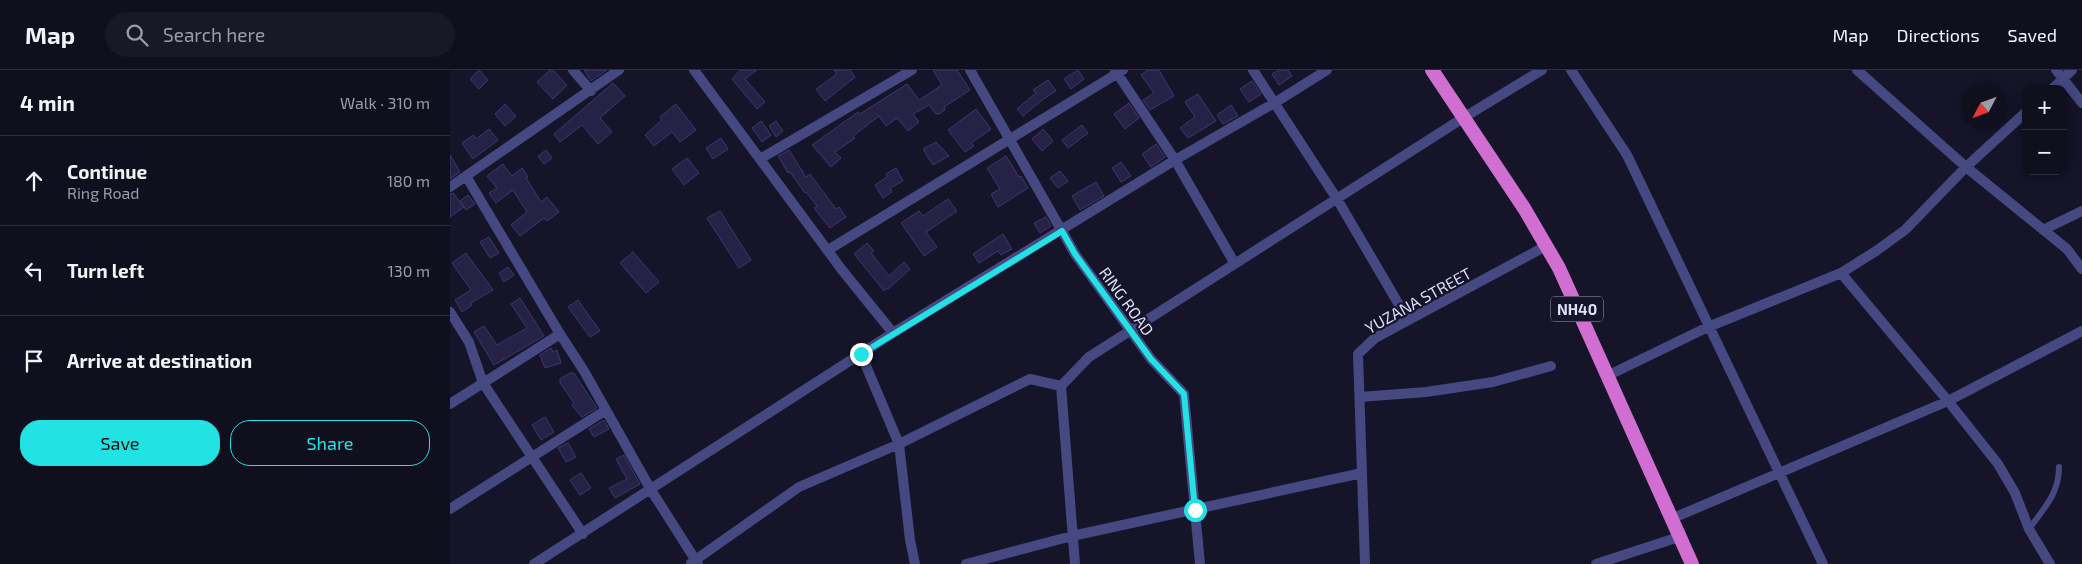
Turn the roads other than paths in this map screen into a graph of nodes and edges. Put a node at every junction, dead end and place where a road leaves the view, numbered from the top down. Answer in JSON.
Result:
{"nodes":[{"id":1,"x":573,"y":70,"type":"edge"},
{"id":2,"x":619,"y":70,"type":"edge"},
{"id":3,"x":694,"y":70,"type":"edge"},
{"id":4,"x":912,"y":70,"type":"edge"},
{"id":5,"x":970,"y":70,"type":"edge"},
{"id":6,"x":1253,"y":70,"type":"edge"},
{"id":7,"x":1327,"y":70,"type":"edge"},
{"id":8,"x":1432,"y":70,"type":"edge"},
{"id":9,"x":1542,"y":70,"type":"edge"},
{"id":10,"x":1572,"y":70,"type":"edge"},
{"id":11,"x":1857,"y":70,"type":"edge"},
{"id":12,"x":2072,"y":70,"type":"edge"},
{"id":13,"x":1118,"y":71,"type":"edge"},
{"id":14,"x":2060,"y":74,"type":"edge"},
{"id":15,"x":591,"y":91,"type":"junction"},
{"id":16,"x":1276,"y":102,"type":"junction"},
{"id":17,"x":2082,"y":103,"type":"edge"},
{"id":18,"x":2022,"y":116,"type":"edge"},
{"id":19,"x":1463,"y":118,"type":"junction"},
{"id":20,"x":1009,"y":139,"type":"junction"},
{"id":21,"x":760,"y":159,"type":"junction"},
{"id":22,"x":1175,"y":160,"type":"junction"},
{"id":23,"x":1966,"y":167,"type":"junction"},
{"id":24,"x":466,"y":176,"type":"junction"},
{"id":25,"x":450,"y":187,"type":"edge"},
{"id":26,"x":1337,"y":199,"type":"junction"},
{"id":27,"x":2082,"y":211,"type":"edge"},
{"id":28,"x":2043,"y":230,"type":"junction"},
{"id":29,"x":1062,"y":231,"type":"junction"},
{"id":30,"x":1546,"y":246,"type":"junction"},
{"id":31,"x":828,"y":250,"type":"junction"},
{"id":32,"x":1235,"y":264,"type":"junction"},
{"id":33,"x":2082,"y":269,"type":"edge"},
{"id":34,"x":1841,"y":273,"type":"junction"},
{"id":35,"x":450,"y":312,"type":"edge"},
{"id":36,"x":1408,"y":320,"type":"junction"},
{"id":37,"x":1708,"y":327,"type":"junction"},
{"id":38,"x":1131,"y":331,"type":"junction"},
{"id":39,"x":2082,"y":331,"type":"edge"},
{"id":40,"x":893,"y":333,"type":"junction"},
{"id":41,"x":560,"y":334,"type":"junction"},
{"id":42,"x":861,"y":354,"type":"junction"},
{"id":43,"x":1551,"y":366,"type":"dead end"},
{"id":44,"x":1608,"y":376,"type":"junction"},
{"id":45,"x":483,"y":383,"type":"junction"},
{"id":46,"x":1061,"y":386,"type":"junction"},
{"id":47,"x":1360,"y":397,"type":"junction"},
{"id":48,"x":1948,"y":401,"type":"junction"},
{"id":49,"x":450,"y":404,"type":"edge"},
{"id":50,"x":606,"y":410,"type":"junction"},
{"id":51,"x":899,"y":444,"type":"junction"},
{"id":52,"x":531,"y":456,"type":"junction"},
{"id":53,"x":2059,"y":468,"type":"dead end"},
{"id":54,"x":1362,"y":473,"type":"junction"},
{"id":55,"x":1779,"y":473,"type":"junction"},
{"id":56,"x":651,"y":490,"type":"junction"},
{"id":57,"x":450,"y":509,"type":"edge"},
{"id":58,"x":1195,"y":510,"type":"junction"},
{"id":59,"x":1671,"y":520,"type":"junction"},
{"id":60,"x":2029,"y":528,"type":"junction"},
{"id":61,"x":583,"y":534,"type":"junction"},
{"id":62,"x":1072,"y":536,"type":"junction"},
{"id":63,"x":1679,"y":537,"type":"junction"},
{"id":64,"x":695,"y":563,"type":"edge"},
{"id":65,"x":534,"y":564,"type":"edge"},
{"id":66,"x":915,"y":564,"type":"edge"},
{"id":67,"x":966,"y":564,"type":"edge"},
{"id":68,"x":1075,"y":564,"type":"edge"},
{"id":69,"x":1200,"y":564,"type":"edge"},
{"id":70,"x":1365,"y":564,"type":"edge"},
{"id":71,"x":1596,"y":564,"type":"edge"},
{"id":72,"x":1692,"y":564,"type":"edge"},
{"id":73,"x":1822,"y":564,"type":"edge"},
{"id":74,"x":2050,"y":564,"type":"edge"}],
"edges":[{"from":1,"to":15,"type":"street"},
{"from":2,"to":15,"type":"street"},
{"from":3,"to":21,"type":"street"},
{"from":4,"to":21,"type":"street"},
{"from":5,"to":20,"type":"street","name":"RING ROAD"},
{"from":6,"to":16,"type":"street"},
{"from":7,"to":16,"type":"street"},
{"from":8,"to":19,"type":"highway","number":"NH40"},
{"from":9,"to":19,"type":"street"},
{"from":10,"to":37,"type":"street"},
{"from":11,"to":23,"type":"street"},
{"from":12,"to":14,"type":"street"},
{"from":13,"to":20,"type":"street"},
{"from":13,"to":22,"type":"street"},
{"from":14,"to":17,"type":"street"},
{"from":15,"to":24,"type":"street"},
{"from":16,"to":22,"type":"street"},
{"from":16,"to":26,"type":"street"},
{"from":18,"to":23,"type":"street"},
{"from":19,"to":26,"type":"street"},
{"from":19,"to":30,"type":"highway","number":"NH40"},
{"from":20,"to":29,"type":"street","name":"RING ROAD"},
{"from":20,"to":31,"type":"street"},
{"from":21,"to":31,"type":"street"},
{"from":22,"to":29,"type":"street"},
{"from":22,"to":32,"type":"street"},
{"from":23,"to":28,"type":"street"},
{"from":23,"to":34,"type":"street"},
{"from":24,"to":25,"type":"street"},
{"from":24,"to":41,"type":"street"},
{"from":26,"to":32,"type":"street"},
{"from":26,"to":36,"type":"street"},
{"from":27,"to":28,"type":"street"},
{"from":28,"to":33,"type":"street"},
{"from":29,"to":38,"type":"street","name":"RING ROAD"},
{"from":29,"to":40,"type":"street"},
{"from":30,"to":36,"type":"street","name":"YUZANA STREET"},
{"from":30,"to":44,"type":"highway","number":"NH40"},
{"from":31,"to":40,"type":"street"},
{"from":32,"to":38,"type":"street"},
{"from":34,"to":37,"type":"street"},
{"from":34,"to":48,"type":"street"},
{"from":35,"to":45,"type":"street"},
{"from":36,"to":47,"type":"street","name":"YUZANA STREET"},
{"from":37,"to":44,"type":"street"},
{"from":37,"to":55,"type":"street"},
{"from":38,"to":46,"type":"street"},
{"from":38,"to":58,"type":"street","name":"RING ROAD"},
{"from":39,"to":48,"type":"street"},
{"from":40,"to":42,"type":"street"},
{"from":41,"to":45,"type":"street"},
{"from":41,"to":50,"type":"street"},
{"from":42,"to":51,"type":"street"},
{"from":42,"to":56,"type":"street"},
{"from":43,"to":47,"type":"street"},
{"from":44,"to":59,"type":"highway","number":"NH40"},
{"from":45,"to":49,"type":"street"},
{"from":45,"to":52,"type":"street"},
{"from":46,"to":51,"type":"street"},
{"from":46,"to":62,"type":"street"},
{"from":47,"to":54,"type":"street","name":"YUZANA STREET"},
{"from":48,"to":55,"type":"street"},
{"from":48,"to":60,"type":"street"},
{"from":50,"to":52,"type":"street"},
{"from":50,"to":56,"type":"street"},
{"from":51,"to":64,"type":"street"},
{"from":51,"to":66,"type":"street"},
{"from":52,"to":57,"type":"street"},
{"from":52,"to":61,"type":"street"},
{"from":53,"to":60,"type":"lane"},
{"from":54,"to":58,"type":"street"},
{"from":54,"to":70,"type":"street","name":"YUZANA STREET"},
{"from":55,"to":59,"type":"street"},
{"from":55,"to":73,"type":"street"},
{"from":56,"to":61,"type":"street"},
{"from":56,"to":64,"type":"street"},
{"from":58,"to":62,"type":"street"},
{"from":58,"to":69,"type":"street","name":"RING ROAD"},
{"from":59,"to":63,"type":"highway","number":"NH40"},
{"from":60,"to":74,"type":"street"},
{"from":61,"to":65,"type":"street"},
{"from":62,"to":67,"type":"street"},
{"from":62,"to":68,"type":"street"},
{"from":63,"to":71,"type":"street"},
{"from":63,"to":72,"type":"highway","number":"NH40"}]}
